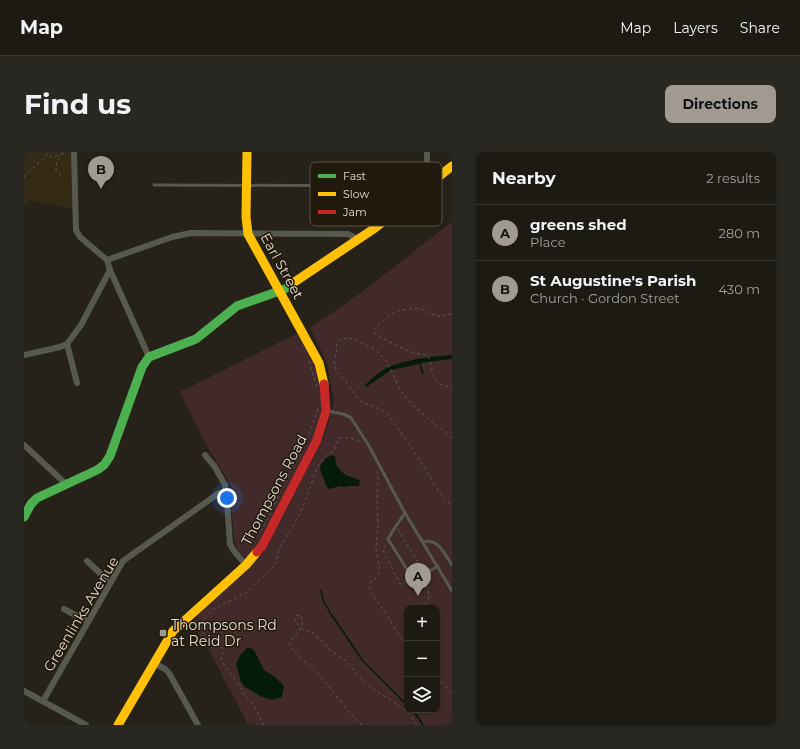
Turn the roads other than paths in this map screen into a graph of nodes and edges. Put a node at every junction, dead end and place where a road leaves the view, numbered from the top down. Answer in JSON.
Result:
{"nodes":[{"id":1,"x":247,"y":152,"type":"edge"},
{"id":2,"x":427,"y":152,"type":"edge"},
{"id":3,"x":71,"y":153,"type":"edge"},
{"id":4,"x":428,"y":162,"type":"edge"},
{"id":5,"x":452,"y":166,"type":"edge"},
{"id":6,"x":442,"y":174,"type":"edge"},
{"id":7,"x":154,"y":185,"type":"dead end"},
{"id":8,"x":246,"y":185,"type":"junction"},
{"id":9,"x":310,"y":185,"type":"edge"},
{"id":10,"x":378,"y":226,"type":"edge"},
{"id":11,"x":248,"y":234,"type":"junction"},
{"id":12,"x":358,"y":239,"type":"junction"},
{"id":13,"x":107,"y":260,"type":"junction"},
{"id":14,"x":110,"y":270,"type":"junction"},
{"id":15,"x":279,"y":292,"type":"junction"},
{"id":16,"x":67,"y":344,"type":"junction"},
{"id":17,"x":24,"y":355,"type":"edge"},
{"id":18,"x":149,"y":357,"type":"junction"},
{"id":19,"x":319,"y":363,"type":"joint"},
{"id":20,"x":77,"y":383,"type":"dead end"},
{"id":21,"x":326,"y":411,"type":"junction"},
{"id":22,"x":24,"y":445,"type":"edge"},
{"id":23,"x":205,"y":455,"type":"dead end"},
{"id":24,"x":66,"y":484,"type":"junction"},
{"id":25,"x":225,"y":491,"type":"junction"},
{"id":26,"x":405,"y":513,"type":"junction"},
{"id":27,"x":24,"y":517,"type":"edge"},
{"id":28,"x":423,"y":542,"type":"junction"},
{"id":29,"x":87,"y":561,"type":"dead end"},
{"id":30,"x":452,"y":565,"type":"edge"},
{"id":31,"x":246,"y":566,"type":"junction"},
{"id":32,"x":438,"y":566,"type":"junction"},
{"id":33,"x":111,"y":580,"type":"junction"},
{"id":34,"x":452,"y":591,"type":"edge"},
{"id":35,"x":64,"y":609,"type":"dead end"},
{"id":36,"x":88,"y":622,"type":"junction"},
{"id":37,"x":154,"y":664,"type":"junction"},
{"id":38,"x":24,"y":691,"type":"edge"},
{"id":39,"x":43,"y":701,"type":"junction"},
{"id":40,"x":86,"y":725,"type":"edge"},
{"id":41,"x":118,"y":725,"type":"edge"},
{"id":42,"x":198,"y":725,"type":"edge"}],
"edges":[{"from":1,"to":8,"type":"street","name":"Earl Street"},
{"from":2,"to":4,"type":"street"},
{"from":3,"to":13,"type":"street"},
{"from":5,"to":6,"type":"street"},
{"from":7,"to":8,"type":"lane"},
{"from":8,"to":9,"type":"lane"},
{"from":8,"to":11,"type":"street","name":"Earl Street"},
{"from":10,"to":12,"type":"street"},
{"from":11,"to":12,"type":"street"},
{"from":11,"to":13,"type":"street"},
{"from":11,"to":15,"type":"street","name":"Earl Street"},
{"from":12,"to":15,"type":"street"},
{"from":13,"to":14,"type":"street"},
{"from":14,"to":16,"type":"street"},
{"from":14,"to":18,"type":"street"},
{"from":15,"to":18,"type":"street"},
{"from":15,"to":19,"type":"street","name":"Earl Street"},
{"from":16,"to":17,"type":"street"},
{"from":16,"to":20,"type":"street"},
{"from":18,"to":24,"type":"street"},
{"from":19,"to":21,"type":"street","name":"Thompsons Road"},
{"from":21,"to":26,"type":"lane"},
{"from":21,"to":31,"type":"street","name":"Thompsons Road"},
{"from":22,"to":24,"type":"street"},
{"from":23,"to":25,"type":"street"},
{"from":24,"to":27,"type":"street"},
{"from":25,"to":31,"type":"street"},
{"from":25,"to":33,"type":"street","name":"Greenlinks Avenue"},
{"from":26,"to":28,"type":"lane"},
{"from":26,"to":32,"type":"lane"},
{"from":28,"to":30,"type":"lane"},
{"from":28,"to":32,"type":"lane"},
{"from":29,"to":33,"type":"street"},
{"from":31,"to":37,"type":"street","name":"Thompsons Road"},
{"from":32,"to":34,"type":"lane"},
{"from":33,"to":36,"type":"street","name":"Greenlinks Avenue"},
{"from":35,"to":36,"type":"street"},
{"from":36,"to":39,"type":"street","name":"Greenlinks Avenue"},
{"from":37,"to":41,"type":"street","name":"Thompsons Road"},
{"from":37,"to":42,"type":"street"},
{"from":38,"to":39,"type":"street"},
{"from":39,"to":40,"type":"street"}]}
